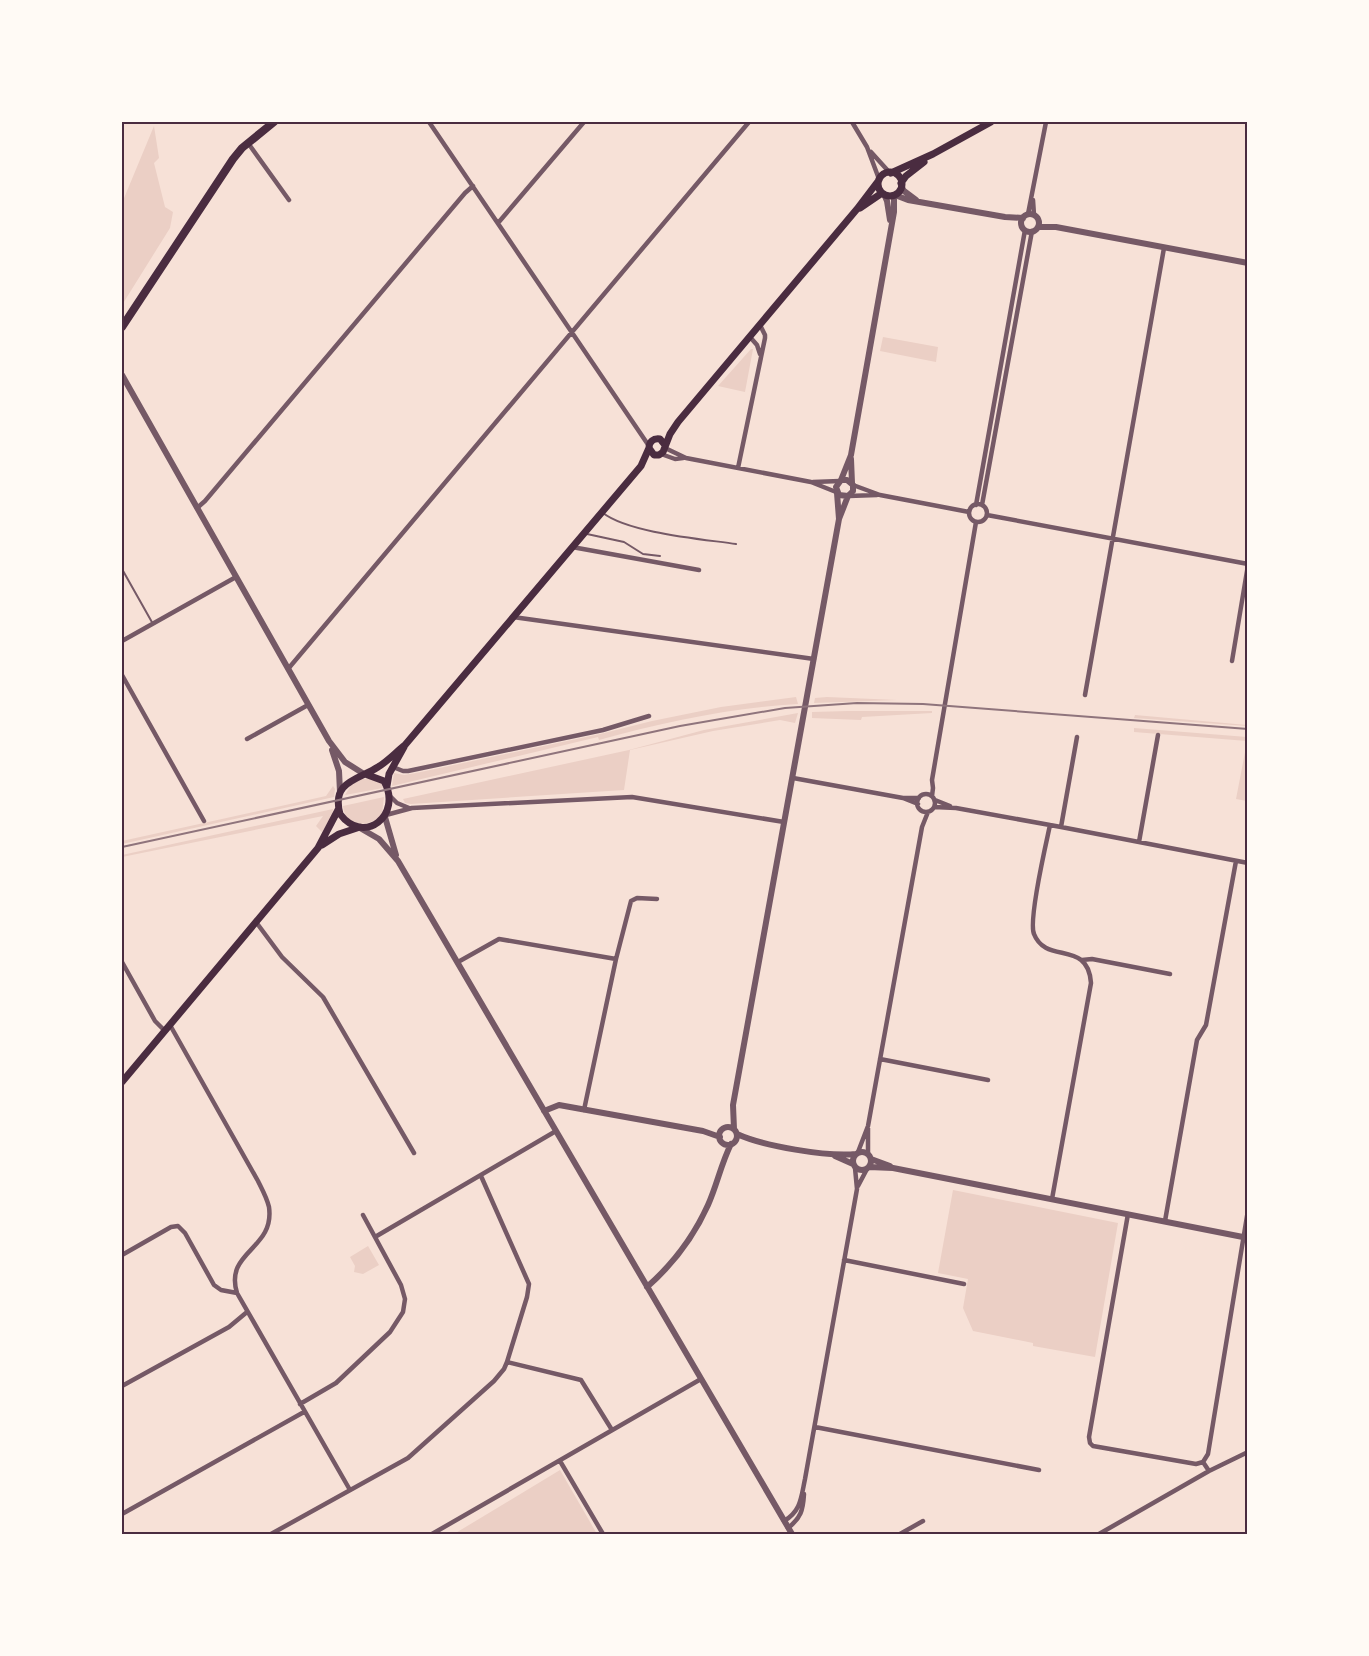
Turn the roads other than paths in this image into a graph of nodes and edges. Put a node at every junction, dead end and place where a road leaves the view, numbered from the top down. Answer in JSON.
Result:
{"nodes":[{"id":1,"x":274,"y":122,"type":"edge"},
{"id":2,"x":429,"y":122,"type":"edge"},
{"id":3,"x":584,"y":122,"type":"edge"},
{"id":4,"x":749,"y":122,"type":"edge"},
{"id":5,"x":852,"y":122,"type":"edge"},
{"id":6,"x":991,"y":122,"type":"edge"},
{"id":7,"x":1045,"y":122,"type":"edge"},
{"id":8,"x":248,"y":143,"type":"junction"},
{"id":9,"x":867,"y":147,"type":"junction"},
{"id":10,"x":933,"y":154,"type":"junction"},
{"id":11,"x":891,"y":173,"type":"junction"},
{"id":12,"x":879,"y":180,"type":"junction"},
{"id":13,"x":901,"y":185,"type":"junction"},
{"id":14,"x":472,"y":186,"type":"junction"},
{"id":15,"x":883,"y":194,"type":"junction"},
{"id":16,"x":894,"y":195,"type":"junction"},
{"id":17,"x":289,"y":200,"type":"dead end"},
{"id":18,"x":922,"y":201,"type":"junction"},
{"id":19,"x":857,"y":210,"type":"junction"},
{"id":20,"x":894,"y":212,"type":"junction"},
{"id":21,"x":1030,"y":222,"type":"junction"},
{"id":22,"x":891,"y":223,"type":"junction"},
{"id":23,"x":498,"y":224,"type":"junction"},
{"id":24,"x":1164,"y":248,"type":"junction"},
{"id":25,"x":1248,"y":264,"type":"edge"},
{"id":26,"x":760,"y":325,"type":"junction"},
{"id":27,"x":122,"y":327,"type":"edge"},
{"id":28,"x":572,"y":332,"type":"junction"},
{"id":29,"x":750,"y":338,"type":"junction"},
{"id":30,"x":760,"y":354,"type":"junction"},
{"id":31,"x":122,"y":375,"type":"edge"},
{"id":32,"x":678,"y":422,"type":"junction"},
{"id":33,"x":652,"y":443,"type":"junction"},
{"id":34,"x":662,"y":450,"type":"junction"},
{"id":35,"x":851,"y":455,"type":"junction"},
{"id":36,"x":641,"y":466,"type":"junction"},
{"id":37,"x":738,"y":468,"type":"junction"},
{"id":38,"x":841,"y":480,"type":"junction"},
{"id":39,"x":810,"y":482,"type":"junction"},
{"id":40,"x":852,"y":484,"type":"junction"},
{"id":41,"x":837,"y":493,"type":"junction"},
{"id":42,"x":880,"y":495,"type":"junction"},
{"id":43,"x":849,"y":496,"type":"junction"},
{"id":44,"x":976,"y":505,"type":"junction"},
{"id":45,"x":982,"y":505,"type":"junction"},
{"id":46,"x":197,"y":508,"type":"junction"},
{"id":47,"x":602,"y":512,"type":"junction"},
{"id":48,"x":969,"y":512,"type":"junction"},
{"id":49,"x":987,"y":515,"type":"junction"},
{"id":50,"x":839,"y":519,"type":"junction"},
{"id":51,"x":976,"y":522,"type":"junction"},
{"id":52,"x":584,"y":533,"type":"junction"},
{"id":53,"x":1112,"y":538,"type":"junction"},
{"id":54,"x":736,"y":544,"type":"dead end"},
{"id":55,"x":572,"y":547,"type":"junction"},
{"id":56,"x":660,"y":556,"type":"dead end"},
{"id":57,"x":1248,"y":564,"type":"edge"},
{"id":58,"x":122,"y":569,"type":"edge"},
{"id":59,"x":699,"y":570,"type":"dead end"},
{"id":60,"x":236,"y":577,"type":"junction"},
{"id":61,"x":513,"y":617,"type":"junction"},
{"id":62,"x":153,"y":624,"type":"junction"},
{"id":63,"x":122,"y":641,"type":"edge"},
{"id":64,"x":814,"y":659,"type":"junction"},
{"id":65,"x":1232,"y":662,"type":"dead end"},
{"id":66,"x":288,"y":669,"type":"junction"},
{"id":67,"x":122,"y":675,"type":"edge"},
{"id":68,"x":1085,"y":695,"type":"dead end"},
{"id":69,"x":308,"y":705,"type":"junction"},
{"id":70,"x":649,"y":716,"type":"dead end"},
{"id":71,"x":1158,"y":735,"type":"dead end"},
{"id":72,"x":1077,"y":737,"type":"dead end"},
{"id":73,"x":248,"y":739,"type":"dead end"},
{"id":74,"x":329,"y":741,"type":"junction"},
{"id":75,"x":405,"y":745,"type":"junction"},
{"id":76,"x":386,"y":761,"type":"junction"},
{"id":77,"x":393,"y":767,"type":"junction"},
{"id":78,"x":365,"y":774,"type":"junction"},
{"id":79,"x":792,"y":778,"type":"junction"},
{"id":80,"x":388,"y":791,"type":"junction"},
{"id":81,"x":340,"y":793,"type":"junction"},
{"id":82,"x":931,"y":797,"type":"junction"},
{"id":83,"x":918,"y":801,"type":"junction"},
{"id":84,"x":934,"y":807,"type":"junction"},
{"id":85,"x":339,"y":808,"type":"junction"},
{"id":86,"x":412,"y":808,"type":"junction"},
{"id":87,"x":956,"y":808,"type":"junction"},
{"id":88,"x":921,"y":810,"type":"junction"},
{"id":89,"x":928,"y":812,"type":"junction"},
{"id":90,"x":385,"y":816,"type":"junction"},
{"id":91,"x":204,"y":821,"type":"dead end"},
{"id":92,"x":784,"y":822,"type":"junction"},
{"id":93,"x":1050,"y":825,"type":"junction"},
{"id":94,"x":360,"y":827,"type":"junction"},
{"id":95,"x":922,"y":827,"type":"junction"},
{"id":96,"x":1061,"y":827,"type":"junction"},
{"id":97,"x":1139,"y":842,"type":"junction"},
{"id":98,"x":318,"y":848,"type":"junction"},
{"id":99,"x":398,"y":861,"type":"junction"},
{"id":100,"x":1236,"y":861,"type":"junction"},
{"id":101,"x":1248,"y":863,"type":"edge"},
{"id":102,"x":657,"y":899,"type":"dead end"},
{"id":103,"x":256,"y":922,"type":"junction"},
{"id":104,"x":616,"y":959,"type":"junction"},
{"id":105,"x":1082,"y":960,"type":"junction"},
{"id":106,"x":122,"y":962,"type":"edge"},
{"id":107,"x":458,"y":962,"type":"junction"},
{"id":108,"x":1170,"y":974,"type":"dead end"},
{"id":109,"x":167,"y":1028,"type":"junction"},
{"id":110,"x":880,"y":1059,"type":"junction"},
{"id":111,"x":988,"y":1080,"type":"dead end"},
{"id":112,"x":122,"y":1082,"type":"edge"},
{"id":113,"x":733,"y":1105,"type":"junction"},
{"id":114,"x":584,"y":1110,"type":"junction"},
{"id":115,"x":544,"y":1111,"type":"junction"},
{"id":116,"x":868,"y":1126,"type":"junction"},
{"id":117,"x":724,"y":1129,"type":"junction"},
{"id":118,"x":556,"y":1131,"type":"junction"},
{"id":119,"x":703,"y":1131,"type":"junction"},
{"id":120,"x":734,"y":1137,"type":"junction"},
{"id":121,"x":721,"y":1140,"type":"junction"},
{"id":122,"x":414,"y":1153,"type":"dead end"},
{"id":123,"x":857,"y":1153,"type":"junction"},
{"id":124,"x":828,"y":1154,"type":"junction"},
{"id":125,"x":870,"y":1156,"type":"junction"},
{"id":126,"x":722,"y":1166,"type":"junction"},
{"id":127,"x":854,"y":1166,"type":"junction"},
{"id":128,"x":868,"y":1168,"type":"junction"},
{"id":129,"x":893,"y":1168,"type":"junction"},
{"id":130,"x":481,"y":1176,"type":"junction"},
{"id":131,"x":857,"y":1189,"type":"junction"},
{"id":132,"x":1052,"y":1199,"type":"junction"},
{"id":133,"x":1248,"y":1210,"type":"edge"},
{"id":134,"x":1128,"y":1214,"type":"junction"},
{"id":135,"x":363,"y":1215,"type":"dead end"},
{"id":136,"x":1165,"y":1221,"type":"junction"},
{"id":137,"x":375,"y":1237,"type":"junction"},
{"id":138,"x":1245,"y":1237,"type":"edge"},
{"id":139,"x":122,"y":1255,"type":"edge"},
{"id":140,"x":844,"y":1260,"type":"junction"},
{"id":141,"x":964,"y":1284,"type":"dead end"},
{"id":142,"x":647,"y":1287,"type":"junction"},
{"id":143,"x":237,"y":1293,"type":"junction"},
{"id":144,"x":248,"y":1312,"type":"junction"},
{"id":145,"x":507,"y":1362,"type":"junction"},
{"id":146,"x":701,"y":1379,"type":"junction"},
{"id":147,"x":122,"y":1386,"type":"edge"},
{"id":148,"x":300,"y":1404,"type":"junction"},
{"id":149,"x":304,"y":1412,"type":"junction"},
{"id":150,"x":815,"y":1427,"type":"junction"},
{"id":151,"x":612,"y":1430,"type":"junction"},
{"id":152,"x":1248,"y":1452,"type":"edge"},
{"id":153,"x":560,"y":1461,"type":"junction"},
{"id":154,"x":1203,"y":1462,"type":"junction"},
{"id":155,"x":1039,"y":1470,"type":"dead end"},
{"id":156,"x":1209,"y":1472,"type":"junction"},
{"id":157,"x":805,"y":1479,"type":"junction"},
{"id":158,"x":350,"y":1490,"type":"junction"},
{"id":159,"x":122,"y":1514,"type":"edge"},
{"id":160,"x":784,"y":1521,"type":"junction"},
{"id":161,"x":923,"y":1521,"type":"dead end"},
{"id":162,"x":790,"y":1531,"type":"edge"},
{"id":163,"x":270,"y":1534,"type":"edge"},
{"id":164,"x":432,"y":1534,"type":"edge"},
{"id":165,"x":603,"y":1534,"type":"edge"},
{"id":166,"x":900,"y":1534,"type":"edge"},
{"id":167,"x":1099,"y":1534,"type":"edge"}],
"edges":[{"from":1,"to":8,"type":"main road"},
{"from":2,"to":14,"type":"street"},
{"from":3,"to":23,"type":"street"},
{"from":4,"to":28,"type":"street"},
{"from":5,"to":9,"type":"street"},
{"from":6,"to":10,"type":"main road"},
{"from":7,"to":21,"type":"street"},
{"from":8,"to":17,"type":"street"},
{"from":8,"to":27,"type":"main road"},
{"from":9,"to":11,"type":"street"},
{"from":9,"to":12,"type":"street"},
{"from":10,"to":11,"type":"main road"},
{"from":10,"to":13,"type":"main road"},
{"from":11,"to":12,"type":"main road"},
{"from":11,"to":13,"type":"main road"},
{"from":12,"to":15,"type":"main road"},
{"from":12,"to":19,"type":"main road"},
{"from":13,"to":16,"type":"main road"},
{"from":13,"to":18,"type":"street"},
{"from":14,"to":23,"type":"street"},
{"from":14,"to":46,"type":"street"},
{"from":15,"to":16,"type":"main road"},
{"from":15,"to":19,"type":"main road"},
{"from":15,"to":22,"type":"street"},
{"from":16,"to":18,"type":"street"},
{"from":16,"to":20,"type":"street"},
{"from":18,"to":20,"type":"street"},
{"from":18,"to":21,"type":"street"},
{"from":19,"to":26,"type":"main road"},
{"from":20,"to":22,"type":"street"},
{"from":21,"to":24,"type":"street"},
{"from":21,"to":44,"type":"street"},
{"from":21,"to":45,"type":"street"},
{"from":22,"to":35,"type":"street"},
{"from":23,"to":28,"type":"street"},
{"from":24,"to":25,"type":"street"},
{"from":24,"to":53,"type":"street"},
{"from":26,"to":29,"type":"main road"},
{"from":26,"to":30,"type":"street"},
{"from":28,"to":33,"type":"street"},
{"from":28,"to":66,"type":"street"},
{"from":29,"to":30,"type":"street"},
{"from":29,"to":32,"type":"main road"},
{"from":30,"to":37,"type":"street"},
{"from":31,"to":46,"type":"street"},
{"from":32,"to":33,"type":"main road"},
{"from":32,"to":34,"type":"main road"},
{"from":33,"to":34,"type":"main road"},
{"from":33,"to":34,"type":"main road"},
{"from":33,"to":36,"type":"main road"},
{"from":34,"to":36,"type":"main road"},
{"from":34,"to":37,"type":"street"},
{"from":35,"to":38,"type":"street"},
{"from":35,"to":40,"type":"street"},
{"from":36,"to":47,"type":"main road"},
{"from":37,"to":39,"type":"street"},
{"from":38,"to":39,"type":"street"},
{"from":38,"to":40,"type":"street"},
{"from":38,"to":41,"type":"street"},
{"from":39,"to":41,"type":"street"},
{"from":40,"to":42,"type":"street"},
{"from":40,"to":43,"type":"street"},
{"from":41,"to":43,"type":"street"},
{"from":41,"to":50,"type":"street"},
{"from":42,"to":43,"type":"street"},
{"from":42,"to":48,"type":"street"},
{"from":43,"to":50,"type":"street"},
{"from":44,"to":45,"type":"street"},
{"from":44,"to":48,"type":"street"},
{"from":45,"to":49,"type":"street"},
{"from":46,"to":60,"type":"street"},
{"from":47,"to":52,"type":"main road"},
{"from":47,"to":54,"type":"lane"},
{"from":48,"to":51,"type":"street"},
{"from":49,"to":51,"type":"street"},
{"from":49,"to":53,"type":"street"},
{"from":50,"to":64,"type":"street"},
{"from":51,"to":82,"type":"street"},
{"from":52,"to":55,"type":"main road"},
{"from":52,"to":56,"type":"lane"},
{"from":53,"to":57,"type":"street"},
{"from":53,"to":68,"type":"street"},
{"from":55,"to":59,"type":"street"},
{"from":55,"to":61,"type":"main road"},
{"from":57,"to":65,"type":"street"},
{"from":58,"to":62,"type":"lane"},
{"from":60,"to":62,"type":"street"},
{"from":60,"to":66,"type":"street"},
{"from":61,"to":64,"type":"street"},
{"from":61,"to":75,"type":"main road"},
{"from":62,"to":63,"type":"street"},
{"from":64,"to":79,"type":"street"},
{"from":66,"to":69,"type":"street"},
{"from":67,"to":91,"type":"street"},
{"from":69,"to":73,"type":"street"},
{"from":69,"to":74,"type":"street"},
{"from":70,"to":77,"type":"street"},
{"from":71,"to":97,"type":"street"},
{"from":72,"to":96,"type":"street"},
{"from":74,"to":78,"type":"street"},
{"from":74,"to":81,"type":"street"},
{"from":75,"to":76,"type":"main road"},
{"from":75,"to":77,"type":"main road"},
{"from":76,"to":77,"type":"main road"},
{"from":76,"to":78,"type":"main road"},
{"from":77,"to":80,"type":"main road"},
{"from":78,"to":80,"type":"main road"},
{"from":78,"to":81,"type":"main road"},
{"from":79,"to":83,"type":"street"},
{"from":79,"to":92,"type":"street"},
{"from":80,"to":86,"type":"street"},
{"from":80,"to":90,"type":"main road"},
{"from":81,"to":85,"type":"main road"},
{"from":82,"to":83,"type":"street"},
{"from":82,"to":84,"type":"street"},
{"from":82,"to":87,"type":"street"},
{"from":83,"to":88,"type":"street"},
{"from":84,"to":87,"type":"street"},
{"from":84,"to":89,"type":"street"},
{"from":85,"to":94,"type":"main road"},
{"from":85,"to":98,"type":"main road"},
{"from":86,"to":90,"type":"street"},
{"from":86,"to":92,"type":"street"},
{"from":87,"to":93,"type":"street"},
{"from":88,"to":89,"type":"street"},
{"from":88,"to":95,"type":"street"},
{"from":89,"to":95,"type":"street"},
{"from":90,"to":94,"type":"main road"},
{"from":90,"to":99,"type":"street"},
{"from":92,"to":113,"type":"street"},
{"from":93,"to":96,"type":"street"},
{"from":93,"to":105,"type":"street"},
{"from":94,"to":98,"type":"main road"},
{"from":94,"to":99,"type":"street"},
{"from":95,"to":110,"type":"street"},
{"from":96,"to":97,"type":"street"},
{"from":97,"to":100,"type":"street"},
{"from":98,"to":103,"type":"main road"},
{"from":99,"to":107,"type":"street"},
{"from":100,"to":101,"type":"street"},
{"from":100,"to":136,"type":"street"},
{"from":102,"to":104,"type":"street"},
{"from":103,"to":109,"type":"main road"},
{"from":103,"to":122,"type":"street"},
{"from":104,"to":107,"type":"street"},
{"from":104,"to":114,"type":"street"},
{"from":105,"to":108,"type":"street"},
{"from":105,"to":132,"type":"street"},
{"from":106,"to":109,"type":"street"},
{"from":107,"to":115,"type":"street"},
{"from":109,"to":112,"type":"main road"},
{"from":109,"to":143,"type":"street"},
{"from":110,"to":111,"type":"street"},
{"from":110,"to":116,"type":"street"},
{"from":113,"to":117,"type":"street"},
{"from":113,"to":120,"type":"street"},
{"from":114,"to":115,"type":"street"},
{"from":114,"to":119,"type":"street"},
{"from":115,"to":118,"type":"street"},
{"from":116,"to":123,"type":"street"},
{"from":116,"to":125,"type":"street"},
{"from":117,"to":119,"type":"street"},
{"from":117,"to":120,"type":"street"},
{"from":117,"to":121,"type":"street"},
{"from":118,"to":130,"type":"street"},
{"from":118,"to":142,"type":"street"},
{"from":119,"to":121,"type":"street"},
{"from":120,"to":121,"type":"street"},
{"from":120,"to":124,"type":"street"},
{"from":120,"to":126,"type":"street"},
{"from":121,"to":126,"type":"street"},
{"from":123,"to":124,"type":"street"},
{"from":123,"to":125,"type":"street"},
{"from":123,"to":127,"type":"street"},
{"from":124,"to":127,"type":"street"},
{"from":125,"to":128,"type":"street"},
{"from":125,"to":129,"type":"street"},
{"from":126,"to":142,"type":"street"},
{"from":127,"to":128,"type":"street"},
{"from":127,"to":131,"type":"street"},
{"from":128,"to":129,"type":"street"},
{"from":128,"to":131,"type":"street"},
{"from":129,"to":132,"type":"street"},
{"from":130,"to":137,"type":"street"},
{"from":130,"to":145,"type":"street"},
{"from":131,"to":140,"type":"street"},
{"from":132,"to":134,"type":"street"},
{"from":133,"to":138,"type":"street"},
{"from":134,"to":136,"type":"street"},
{"from":134,"to":154,"type":"street"},
{"from":135,"to":137,"type":"street"},
{"from":136,"to":138,"type":"street"},
{"from":137,"to":148,"type":"street"},
{"from":138,"to":154,"type":"street"},
{"from":139,"to":143,"type":"street"},
{"from":140,"to":141,"type":"street"},
{"from":140,"to":150,"type":"street"},
{"from":142,"to":146,"type":"street"},
{"from":143,"to":144,"type":"street"},
{"from":144,"to":147,"type":"street"},
{"from":144,"to":148,"type":"street"},
{"from":145,"to":151,"type":"street"},
{"from":145,"to":158,"type":"street"},
{"from":146,"to":151,"type":"street"},
{"from":146,"to":160,"type":"street"},
{"from":148,"to":149,"type":"street"},
{"from":149,"to":158,"type":"street"},
{"from":149,"to":159,"type":"street"},
{"from":150,"to":155,"type":"street"},
{"from":150,"to":157,"type":"street"},
{"from":151,"to":153,"type":"street"},
{"from":152,"to":156,"type":"street"},
{"from":153,"to":164,"type":"street"},
{"from":153,"to":165,"type":"street"},
{"from":154,"to":156,"type":"street"},
{"from":156,"to":167,"type":"street"},
{"from":157,"to":160,"type":"street"},
{"from":157,"to":162,"type":"street"},
{"from":158,"to":163,"type":"street"},
{"from":160,"to":162,"type":"street"},
{"from":161,"to":166,"type":"street"}]}
